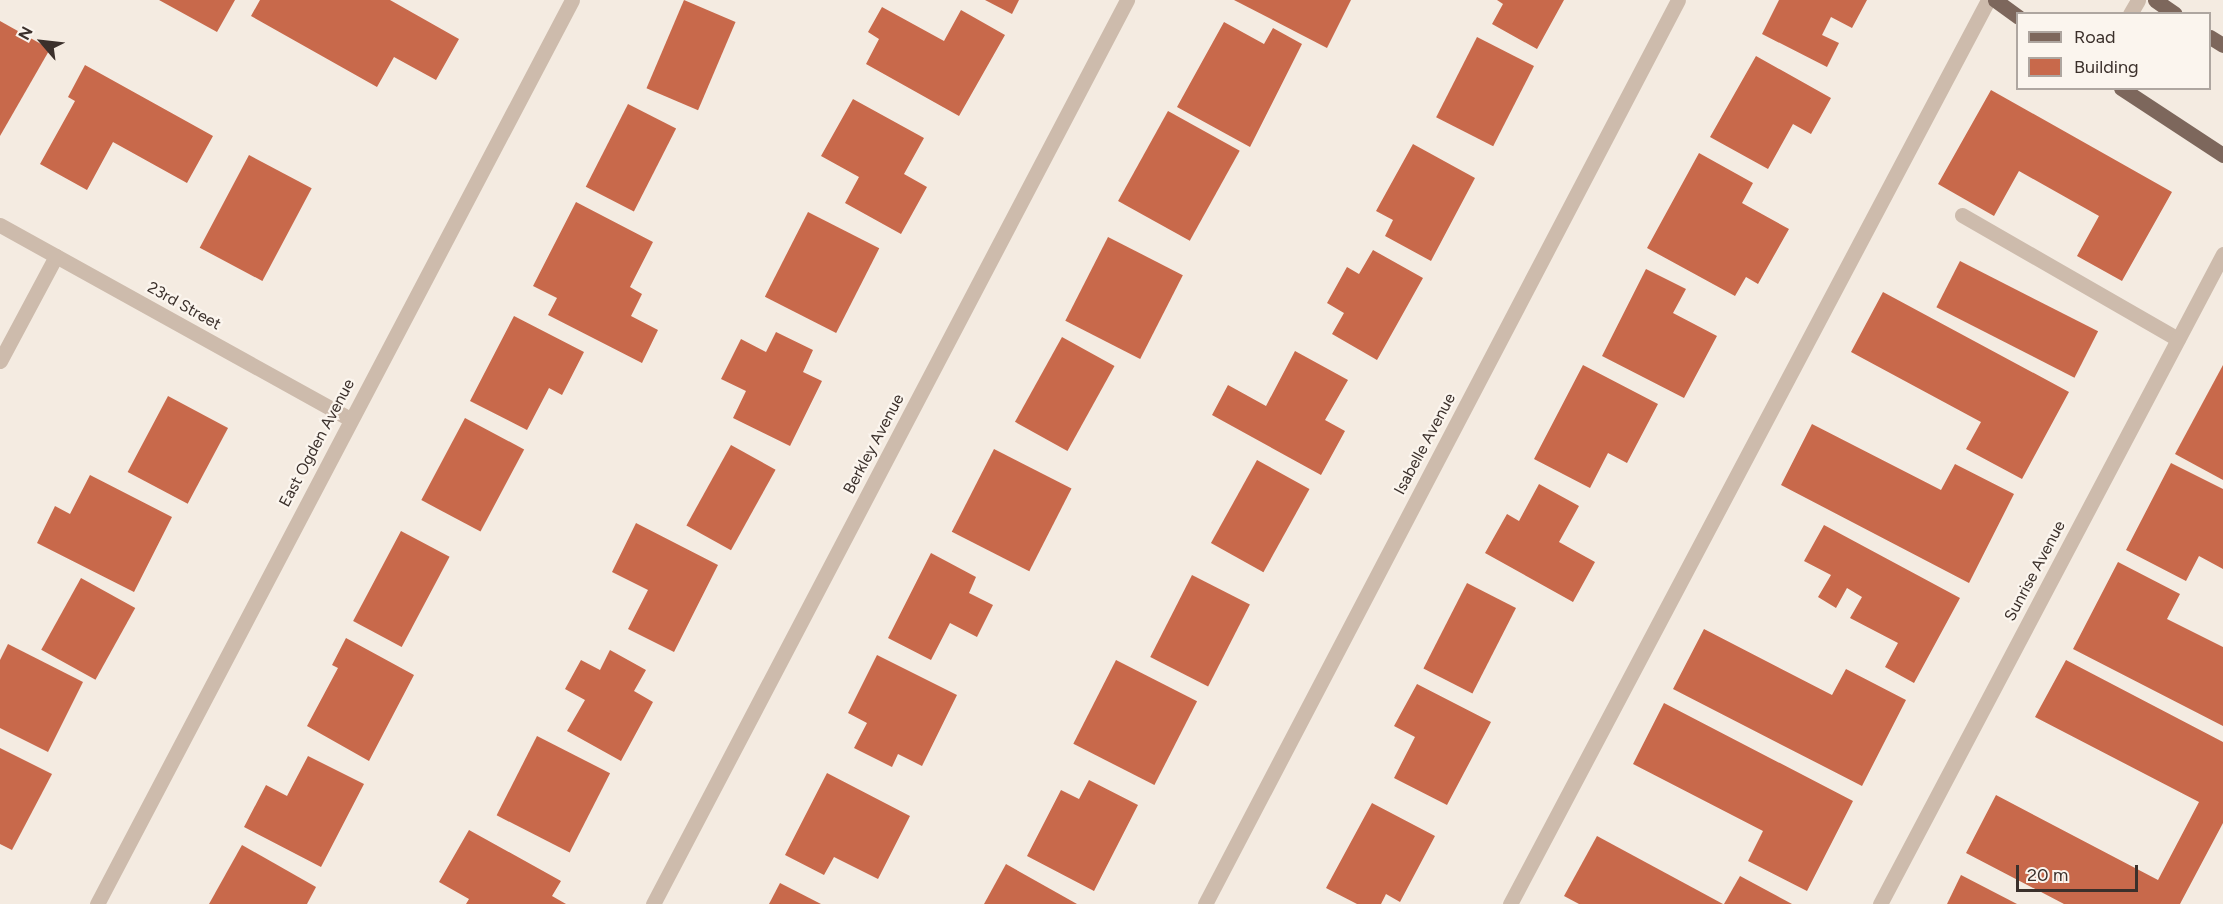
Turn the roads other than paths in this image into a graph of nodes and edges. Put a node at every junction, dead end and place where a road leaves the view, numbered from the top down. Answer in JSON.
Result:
{"nodes":[{"id":1,"x":572,"y":0,"type":"edge"},
{"id":2,"x":1127,"y":0,"type":"edge"},
{"id":3,"x":1678,"y":0,"type":"edge"},
{"id":4,"x":1988,"y":0,"type":"edge"},
{"id":5,"x":1995,"y":0,"type":"edge"},
{"id":6,"x":2155,"y":0,"type":"edge"},
{"id":7,"x":2172,"y":12,"type":"edge"},
{"id":8,"x":2016,"y":16,"type":"edge"},
{"id":9,"x":2124,"y":90,"type":"edge"},
{"id":10,"x":2223,"y":155,"type":"edge"},
{"id":11,"x":1962,"y":215,"type":"dead end"},
{"id":12,"x":0,"y":225,"type":"edge"},
{"id":13,"x":2223,"y":254,"type":"edge"},
{"id":14,"x":56,"y":256,"type":"junction"},
{"id":15,"x":2178,"y":339,"type":"junction"},
{"id":16,"x":0,"y":361,"type":"edge"},
{"id":17,"x":350,"y":419,"type":"junction"},
{"id":18,"x":97,"y":904,"type":"edge"},
{"id":19,"x":652,"y":904,"type":"edge"},
{"id":20,"x":1205,"y":904,"type":"edge"},
{"id":21,"x":1510,"y":904,"type":"edge"},
{"id":22,"x":1880,"y":904,"type":"edge"}],
"edges":[{"from":1,"to":17,"type":"street","name":"East Ogden Avenue"},
{"from":2,"to":19,"type":"street","name":"Berkley Avenue"},
{"from":3,"to":20,"type":"street","name":"Isabelle Avenue"},
{"from":4,"to":21,"type":"street"},
{"from":5,"to":8,"type":"main road"},
{"from":6,"to":7,"type":"main road"},
{"from":9,"to":10,"type":"main road"},
{"from":11,"to":15,"type":"street"},
{"from":12,"to":14,"type":"street","name":"23rd Street"},
{"from":13,"to":15,"type":"street","name":"Sunrise Avenue"},
{"from":14,"to":16,"type":"street"},
{"from":14,"to":17,"type":"street","name":"23rd Street"},
{"from":15,"to":22,"type":"street","name":"Sunrise Avenue"},
{"from":17,"to":18,"type":"street","name":"East Ogden Avenue"}]}
